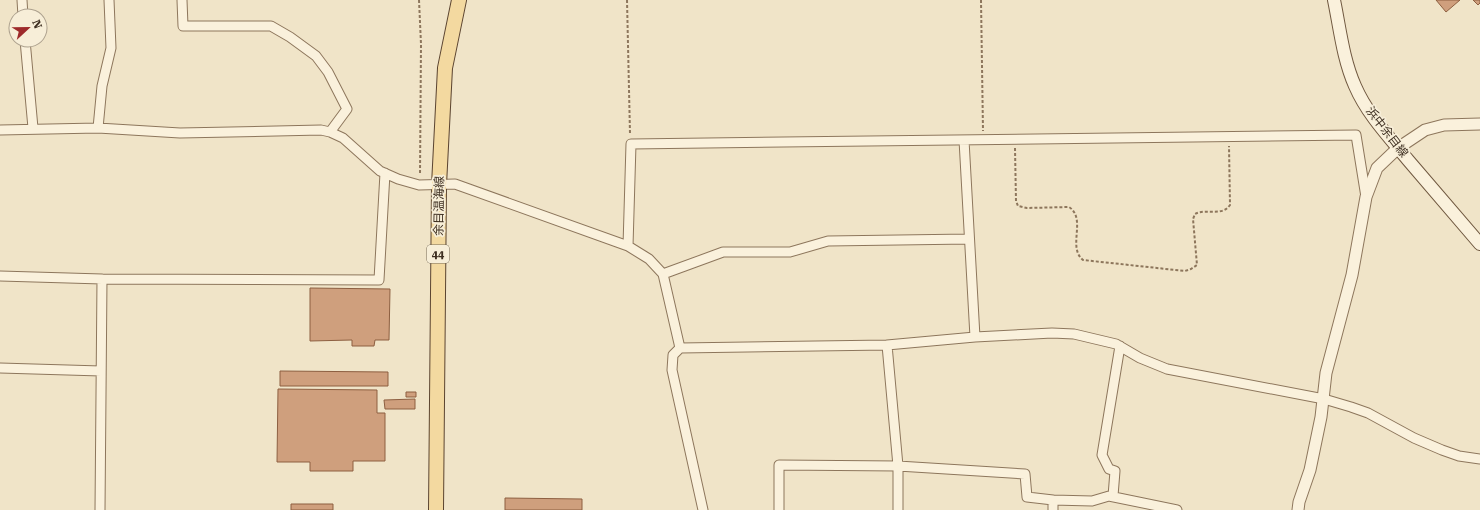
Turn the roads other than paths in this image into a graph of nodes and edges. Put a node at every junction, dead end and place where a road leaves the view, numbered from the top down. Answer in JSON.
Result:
{"nodes":[{"id":1,"x":109,"y":0,"type":"edge"},
{"id":2,"x":182,"y":0,"type":"edge"},
{"id":3,"x":459,"y":0,"type":"edge"},
{"id":4,"x":1334,"y":0,"type":"edge"},
{"id":5,"x":26,"y":48,"type":"edge"},
{"id":6,"x":1480,"y":124,"type":"edge"},
{"id":7,"x":33,"y":128,"type":"junction"},
{"id":8,"x":98,"y":128,"type":"junction"},
{"id":9,"x":0,"y":130,"type":"edge"},
{"id":10,"x":330,"y":132,"type":"junction"},
{"id":11,"x":964,"y":140,"type":"junction"},
{"id":12,"x":1398,"y":148,"type":"junction"},
{"id":13,"x":385,"y":173,"type":"junction"},
{"id":14,"x":439,"y":184,"type":"junction"},
{"id":15,"x":1366,"y":197,"type":"junction"},
{"id":16,"x":969,"y":239,"type":"junction"},
{"id":17,"x":1480,"y":244,"type":"edge"},
{"id":18,"x":628,"y":246,"type":"junction"},
{"id":19,"x":663,"y":274,"type":"junction"},
{"id":20,"x":0,"y":276,"type":"edge"},
{"id":21,"x":102,"y":279,"type":"junction"},
{"id":22,"x":974,"y":337,"type":"junction"},
{"id":23,"x":887,"y":344,"type":"junction"},
{"id":24,"x":1120,"y":346,"type":"junction"},
{"id":25,"x":680,"y":348,"type":"junction"},
{"id":26,"x":0,"y":368,"type":"edge"},
{"id":27,"x":101,"y":371,"type":"junction"},
{"id":28,"x":1324,"y":399,"type":"junction"},
{"id":29,"x":1480,"y":459,"type":"edge"},
{"id":30,"x":898,"y":466,"type":"junction"},
{"id":31,"x":1113,"y":496,"type":"junction"},
{"id":32,"x":1053,"y":500,"type":"junction"},
{"id":33,"x":100,"y":510,"type":"edge"},
{"id":34,"x":436,"y":510,"type":"edge"},
{"id":35,"x":703,"y":510,"type":"edge"},
{"id":36,"x":779,"y":510,"type":"edge"},
{"id":37,"x":898,"y":510,"type":"edge"},
{"id":38,"x":1053,"y":510,"type":"edge"},
{"id":39,"x":1177,"y":510,"type":"edge"},
{"id":40,"x":1298,"y":510,"type":"edge"}],
"edges":[{"from":1,"to":8,"type":"street"},
{"from":2,"to":10,"type":"street"},
{"from":3,"to":14,"type":"main road","name":"余目温海線","number":"44"},
{"from":4,"to":12,"type":"main road","name":"浜中余目線"},
{"from":5,"to":7,"type":"street"},
{"from":6,"to":12,"type":"street"},
{"from":7,"to":8,"type":"street"},
{"from":7,"to":9,"type":"street"},
{"from":8,"to":10,"type":"street"},
{"from":10,"to":13,"type":"street"},
{"from":11,"to":15,"type":"street"},
{"from":11,"to":16,"type":"street"},
{"from":11,"to":18,"type":"street"},
{"from":12,"to":15,"type":"street"},
{"from":12,"to":17,"type":"main road","name":"浜中余目線"},
{"from":13,"to":14,"type":"street"},
{"from":13,"to":21,"type":"street"},
{"from":14,"to":18,"type":"street"},
{"from":14,"to":34,"type":"main road","name":"余目温海線","number":"44"},
{"from":15,"to":28,"type":"street"},
{"from":16,"to":19,"type":"street"},
{"from":16,"to":22,"type":"street"},
{"from":18,"to":19,"type":"street"},
{"from":19,"to":25,"type":"street"},
{"from":20,"to":21,"type":"street"},
{"from":21,"to":27,"type":"street"},
{"from":22,"to":23,"type":"street"},
{"from":22,"to":24,"type":"street"},
{"from":23,"to":25,"type":"street"},
{"from":23,"to":30,"type":"street"},
{"from":24,"to":28,"type":"street"},
{"from":24,"to":31,"type":"street"},
{"from":25,"to":35,"type":"street"},
{"from":26,"to":27,"type":"street"},
{"from":27,"to":33,"type":"street"},
{"from":28,"to":29,"type":"street"},
{"from":28,"to":40,"type":"street"},
{"from":30,"to":32,"type":"street"},
{"from":30,"to":36,"type":"street"},
{"from":30,"to":37,"type":"street"},
{"from":31,"to":32,"type":"street"},
{"from":31,"to":39,"type":"street"},
{"from":32,"to":38,"type":"street"}]}
